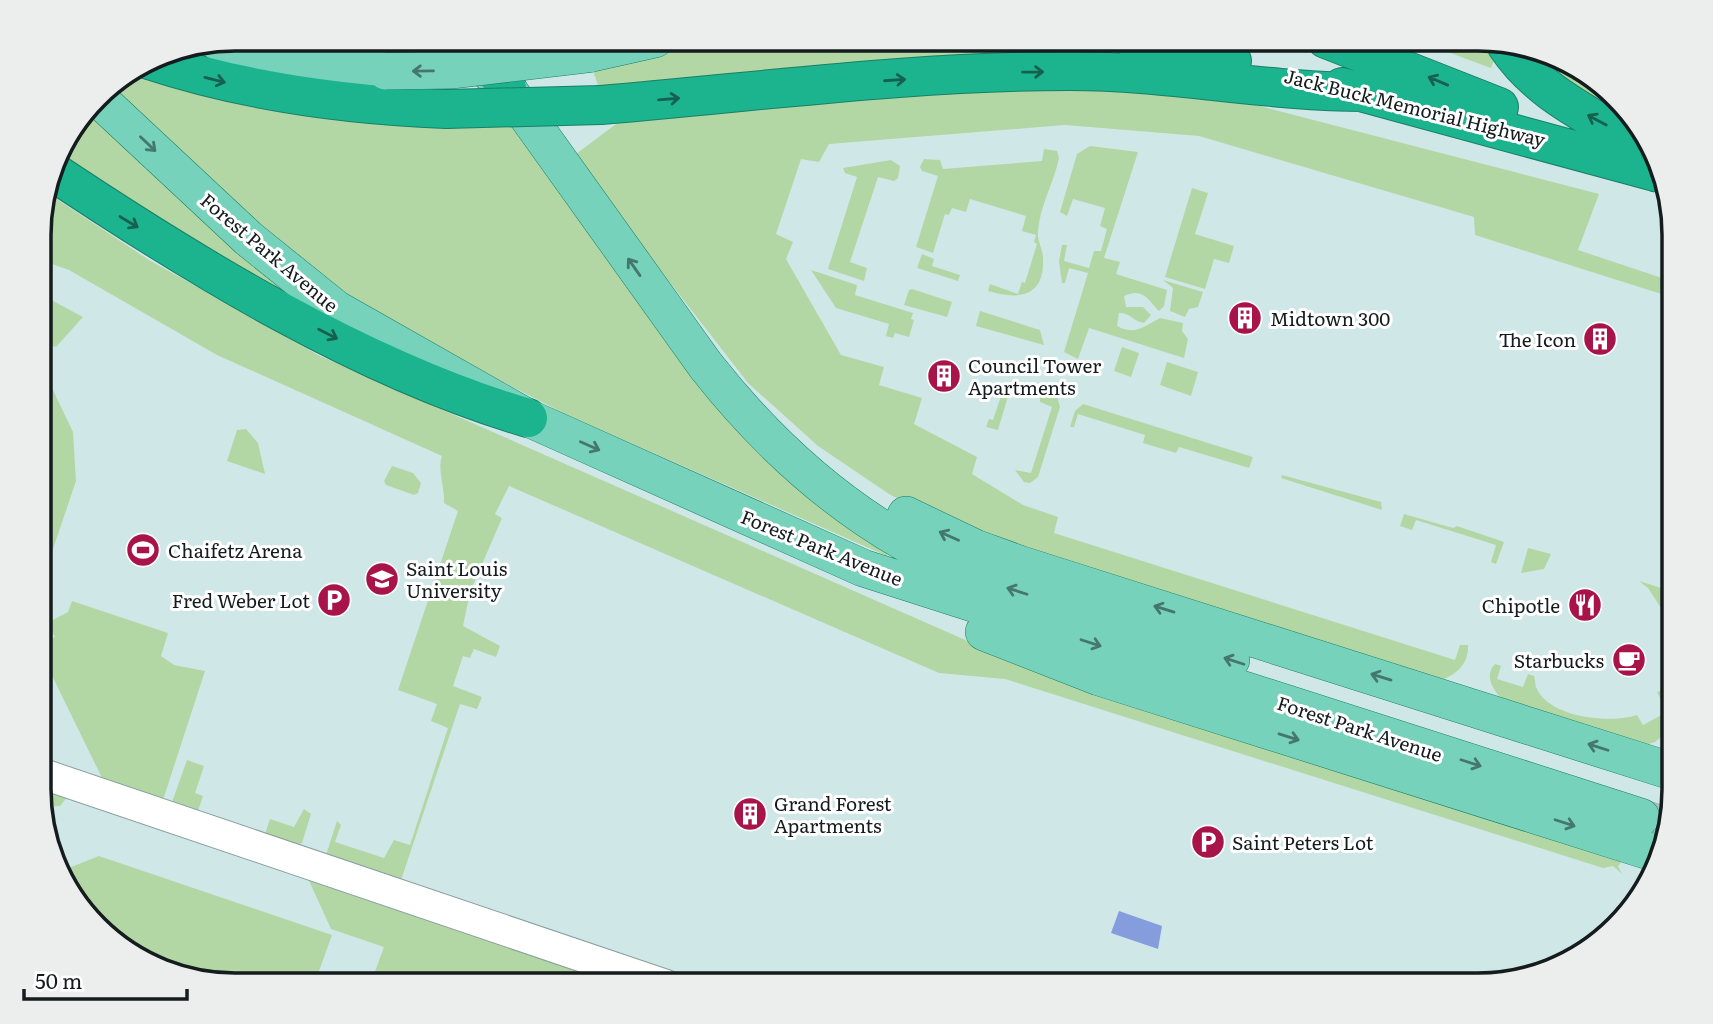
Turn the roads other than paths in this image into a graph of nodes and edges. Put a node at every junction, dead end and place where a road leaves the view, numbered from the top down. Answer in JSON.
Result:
{"nodes":[{"id":1,"x":256,"y":51,"type":"edge"},
{"id":2,"x":466,"y":51,"type":"edge"},
{"id":3,"x":482,"y":51,"type":"edge"},
{"id":4,"x":601,"y":51,"type":"edge"},
{"id":5,"x":1188,"y":51,"type":"edge"},
{"id":6,"x":1360,"y":51,"type":"edge"},
{"id":7,"x":1513,"y":54,"type":"edge"},
{"id":8,"x":166,"y":65,"type":"edge"},
{"id":9,"x":507,"y":88,"type":"junction"},
{"id":10,"x":1366,"y":92,"type":"junction"},
{"id":11,"x":106,"y":105,"type":"edge"},
{"id":12,"x":1640,"y":147,"type":"edge"},
{"id":13,"x":1649,"y":169,"type":"edge"},
{"id":14,"x":1650,"y":170,"type":"edge"},
{"id":15,"x":61,"y":177,"type":"edge"},
{"id":16,"x":528,"y":418,"type":"junction"},
{"id":17,"x":863,"y":568,"type":"junction"},
{"id":18,"x":51,"y":777,"type":"edge"},
{"id":19,"x":1654,"y":794,"type":"edge"},
{"id":20,"x":1650,"y":853,"type":"tunnel mouth"},
{"id":21,"x":631,"y":973,"type":"edge"}],
"edges":[{"from":4,"to":1,"type":"main road","one_way":true,"bridge":true},
{"from":2,"to":9,"type":"main road"},
{"from":3,"to":9,"type":"highway"},
{"from":5,"to":10,"type":"highway","name":"Jack Buck Memorial Highway"},
{"from":13,"to":6,"type":"highway","name":"Jack Buck Memorial Highway","one_way":true},
{"from":12,"to":7,"type":"highway","one_way":true},
{"from":8,"to":10,"type":"highway","one_way":true,"bridge":true},
{"from":19,"to":9,"type":"main road","one_way":true},
{"from":10,"to":14,"type":"highway","name":"Jack Buck Memorial Highway"},
{"from":11,"to":16,"type":"main road","name":"Forest Park Avenue","one_way":true},
{"from":15,"to":16,"type":"highway","one_way":true},
{"from":16,"to":17,"type":"main road","name":"Forest Park Avenue","one_way":true},
{"from":17,"to":19,"type":"main road","name":"Forest Park Avenue","one_way":true},
{"from":17,"to":20,"type":"main road","one_way":true},
{"from":18,"to":21,"type":"street"}]}
